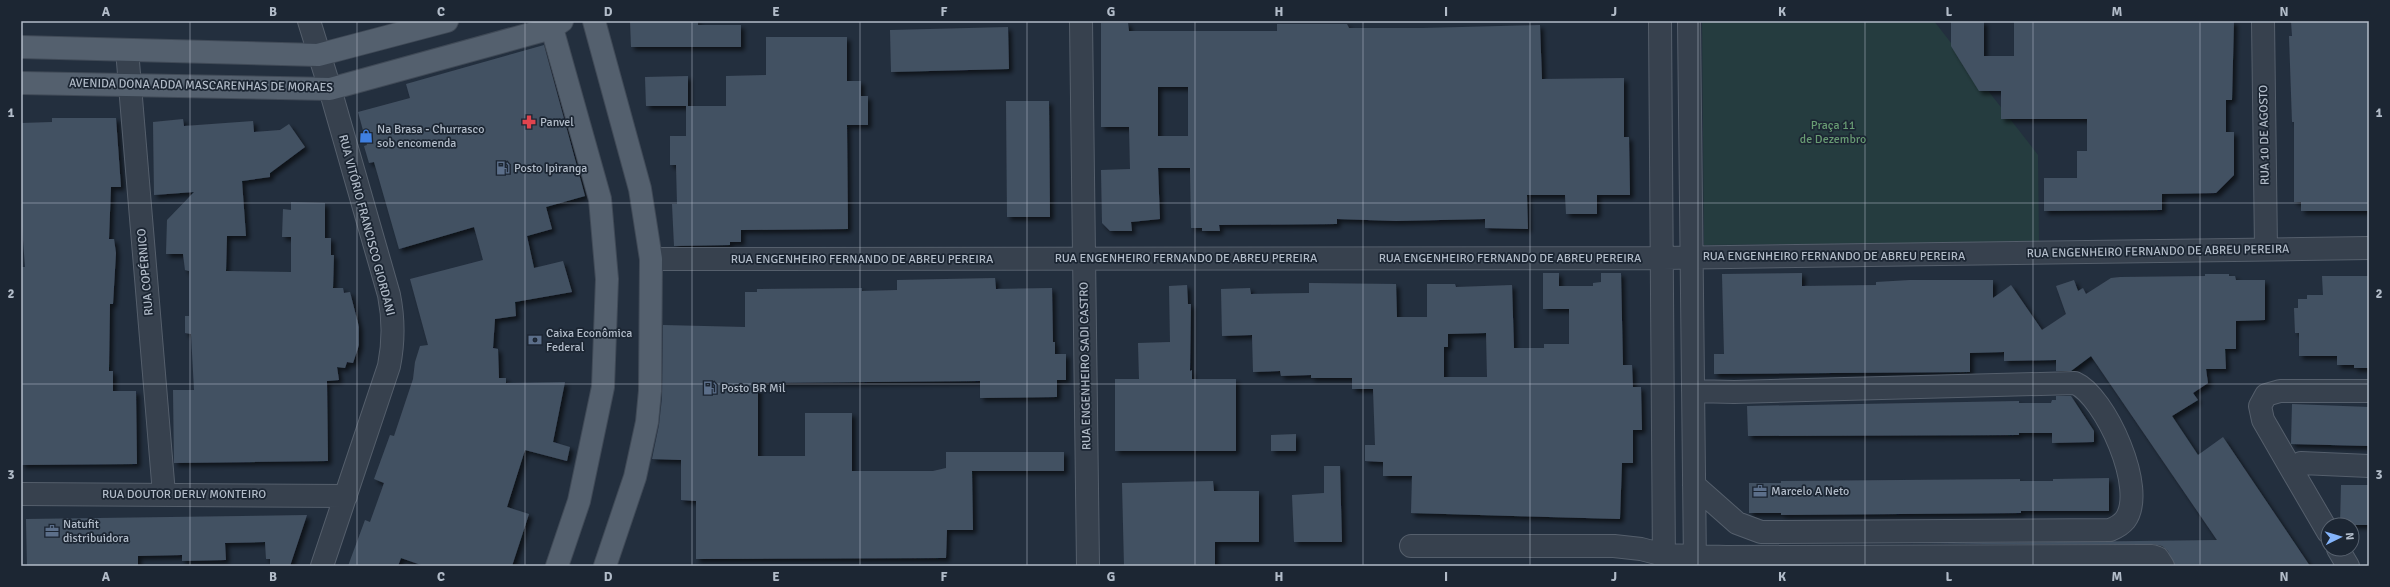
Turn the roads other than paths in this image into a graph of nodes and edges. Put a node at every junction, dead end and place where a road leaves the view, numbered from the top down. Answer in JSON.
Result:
{"nodes":[{"id":1,"x":309,"y":21,"type":"edge"},
{"id":2,"x":447,"y":21,"type":"edge"},
{"id":3,"x":594,"y":21,"type":"edge"},
{"id":4,"x":1081,"y":21,"type":"edge"},
{"id":5,"x":1660,"y":21,"type":"edge"},
{"id":6,"x":1689,"y":21,"type":"edge"},
{"id":7,"x":2263,"y":21,"type":"edge"},
{"id":8,"x":555,"y":23,"type":"edge"},
{"id":9,"x":21,"y":47,"type":"edge"},
{"id":10,"x":127,"y":50,"type":"junction"},
{"id":11,"x":318,"y":55,"type":"junction"},
{"id":12,"x":21,"y":83,"type":"edge"},
{"id":13,"x":130,"y":86,"type":"junction"},
{"id":14,"x":330,"y":89,"type":"junction"},
{"id":15,"x":2369,"y":248,"type":"edge"},
{"id":16,"x":2266,"y":249,"type":"junction"},
{"id":17,"x":1692,"y":257,"type":"junction"},
{"id":18,"x":1083,"y":258,"type":"junction"},
{"id":19,"x":1662,"y":258,"type":"junction"},
{"id":20,"x":651,"y":259,"type":"junction"},
{"id":21,"x":1693,"y":391,"type":"junction"},
{"id":22,"x":2369,"y":391,"type":"edge"},
{"id":23,"x":2369,"y":466,"type":"edge"},
{"id":24,"x":2292,"y":472,"type":"junction"},
{"id":25,"x":1694,"y":485,"type":"junction"},
{"id":26,"x":21,"y":494,"type":"edge"},
{"id":27,"x":164,"y":494,"type":"junction"},
{"id":28,"x":346,"y":496,"type":"junction"},
{"id":29,"x":2320,"y":519,"type":"edge"},
{"id":30,"x":1411,"y":546,"type":"dead end"},
{"id":31,"x":2343,"y":557,"type":"edge"},
{"id":32,"x":1664,"y":561,"type":"edge"},
{"id":33,"x":1695,"y":561,"type":"edge"},
{"id":34,"x":322,"y":566,"type":"edge"},
{"id":35,"x":556,"y":566,"type":"edge"},
{"id":36,"x":605,"y":566,"type":"edge"},
{"id":37,"x":1088,"y":566,"type":"edge"},
{"id":38,"x":2163,"y":566,"type":"edge"},
{"id":39,"x":2348,"y":566,"type":"edge"}],
"edges":[{"from":1,"to":11,"type":"street","name":"RUA VITÓRIO FRANCISCO GIORDANI"},
{"from":2,"to":11,"type":"main road"},
{"from":3,"to":20,"type":"main road"},
{"from":4,"to":18,"type":"street","name":"RUA ENGENHEIRO SADI CASTRO"},
{"from":5,"to":19,"type":"street"},
{"from":6,"to":17,"type":"street"},
{"from":7,"to":16,"type":"street","name":"RUA 10 DE AGOSTO"},
{"from":8,"to":14,"type":"main road","name":"AVENIDA DONA ADDA MASCARENHAS DE MORAES"},
{"from":8,"to":35,"type":"main road"},
{"from":9,"to":10,"type":"main road"},
{"from":10,"to":11,"type":"main road"},
{"from":10,"to":13,"type":"street","name":"RUA COPÉRNICO"},
{"from":11,"to":14,"type":"street","name":"RUA VITÓRIO FRANCISCO GIORDANI"},
{"from":12,"to":13,"type":"main road","name":"AVENIDA DONA ADDA MASCARENHAS DE MORAES"},
{"from":13,"to":14,"type":"main road","name":"AVENIDA DONA ADDA MASCARENHAS DE MORAES"},
{"from":13,"to":27,"type":"street","name":"RUA COPÉRNICO"},
{"from":14,"to":28,"type":"street","name":"RUA VITÓRIO FRANCISCO GIORDANI"},
{"from":15,"to":16,"type":"street","name":"RUA ENGENHEIRO FERNANDO DE ABREU PEREIRA"},
{"from":16,"to":17,"type":"street","name":"RUA ENGENHEIRO FERNANDO DE ABREU PEREIRA"},
{"from":17,"to":19,"type":"street","name":"RUA ENGENHEIRO FERNANDO DE ABREU PEREIRA"},
{"from":17,"to":21,"type":"street"},
{"from":18,"to":19,"type":"street","name":"RUA ENGENHEIRO FERNANDO DE ABREU PEREIRA"},
{"from":18,"to":20,"type":"street","name":"RUA ENGENHEIRO FERNANDO DE ABREU PEREIRA"},
{"from":18,"to":37,"type":"street","name":"RUA ENGENHEIRO SADI CASTRO"},
{"from":19,"to":32,"type":"street"},
{"from":20,"to":36,"type":"main road"},
{"from":21,"to":25,"type":"street"},
{"from":21,"to":25,"type":"street"},
{"from":22,"to":24,"type":"street"},
{"from":23,"to":24,"type":"street"},
{"from":24,"to":29,"type":"street"},
{"from":25,"to":33,"type":"street"},
{"from":26,"to":27,"type":"street","name":"RUA DOUTOR DERLY MONTEIRO"},
{"from":27,"to":28,"type":"street","name":"RUA DOUTOR DERLY MONTEIRO"},
{"from":28,"to":34,"type":"street","name":"RUA VITÓRIO FRANCISCO GIORDANI"},
{"from":30,"to":32,"type":"street"},
{"from":31,"to":39,"type":"street"},
{"from":32,"to":33,"type":"street"},
{"from":33,"to":38,"type":"street"}]}
